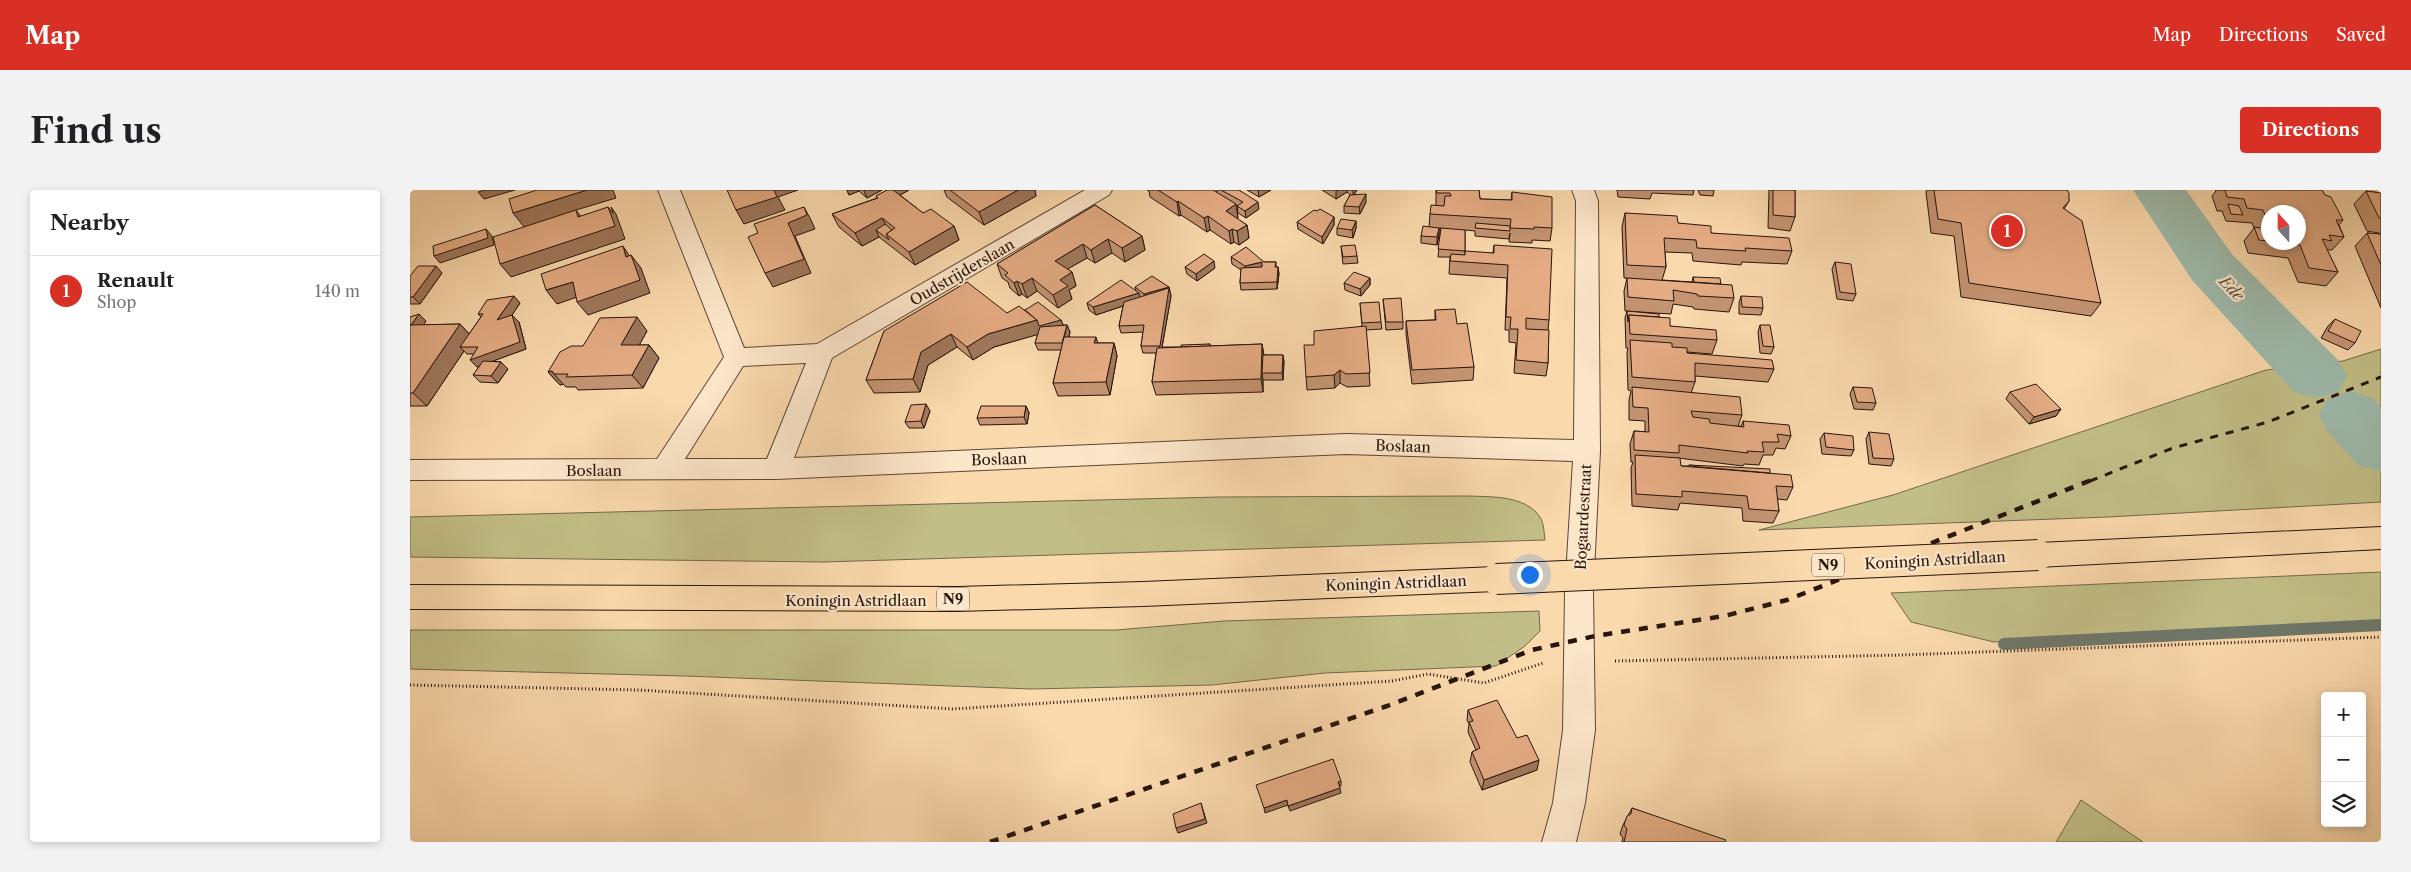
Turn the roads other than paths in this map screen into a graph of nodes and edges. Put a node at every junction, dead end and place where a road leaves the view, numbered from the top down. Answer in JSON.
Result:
{"nodes":[{"id":1,"x":669,"y":190,"type":"edge"},
{"id":2,"x":1101,"y":190,"type":"edge"},
{"id":3,"x":1583,"y":190,"type":"edge"},
{"id":4,"x":822,"y":354,"type":"junction"},
{"id":5,"x":736,"y":357,"type":"junction"},
{"id":6,"x":1587,"y":451,"type":"junction"},
{"id":7,"x":776,"y":469,"type":"junction"},
{"id":8,"x":410,"y":470,"type":"edge"},
{"id":9,"x":665,"y":470,"type":"junction"},
{"id":10,"x":2381,"y":538,"type":"edge"},
{"id":11,"x":410,"y":597,"type":"edge"},
{"id":12,"x":1559,"y":842,"type":"edge"}],
"edges":[{"from":1,"to":5,"type":"street"},
{"from":2,"to":4,"type":"street","name":"Oudstrijderslaan"},
{"from":3,"to":6,"type":"street","name":"Bogaardestraat"},
{"from":4,"to":5,"type":"street","name":"Oudstrijderslaan"},
{"from":4,"to":7,"type":"street"},
{"from":5,"to":9,"type":"street"},
{"from":6,"to":7,"type":"street","name":"Boslaan"},
{"from":6,"to":12,"type":"street","name":"Bogaardestraat"},
{"from":7,"to":9,"type":"street","name":"Boslaan"},
{"from":8,"to":9,"type":"street","name":"Boslaan"},
{"from":10,"to":11,"type":"main road","name":"Koningin Astridlaan","number":"N9","bridge":true}]}
